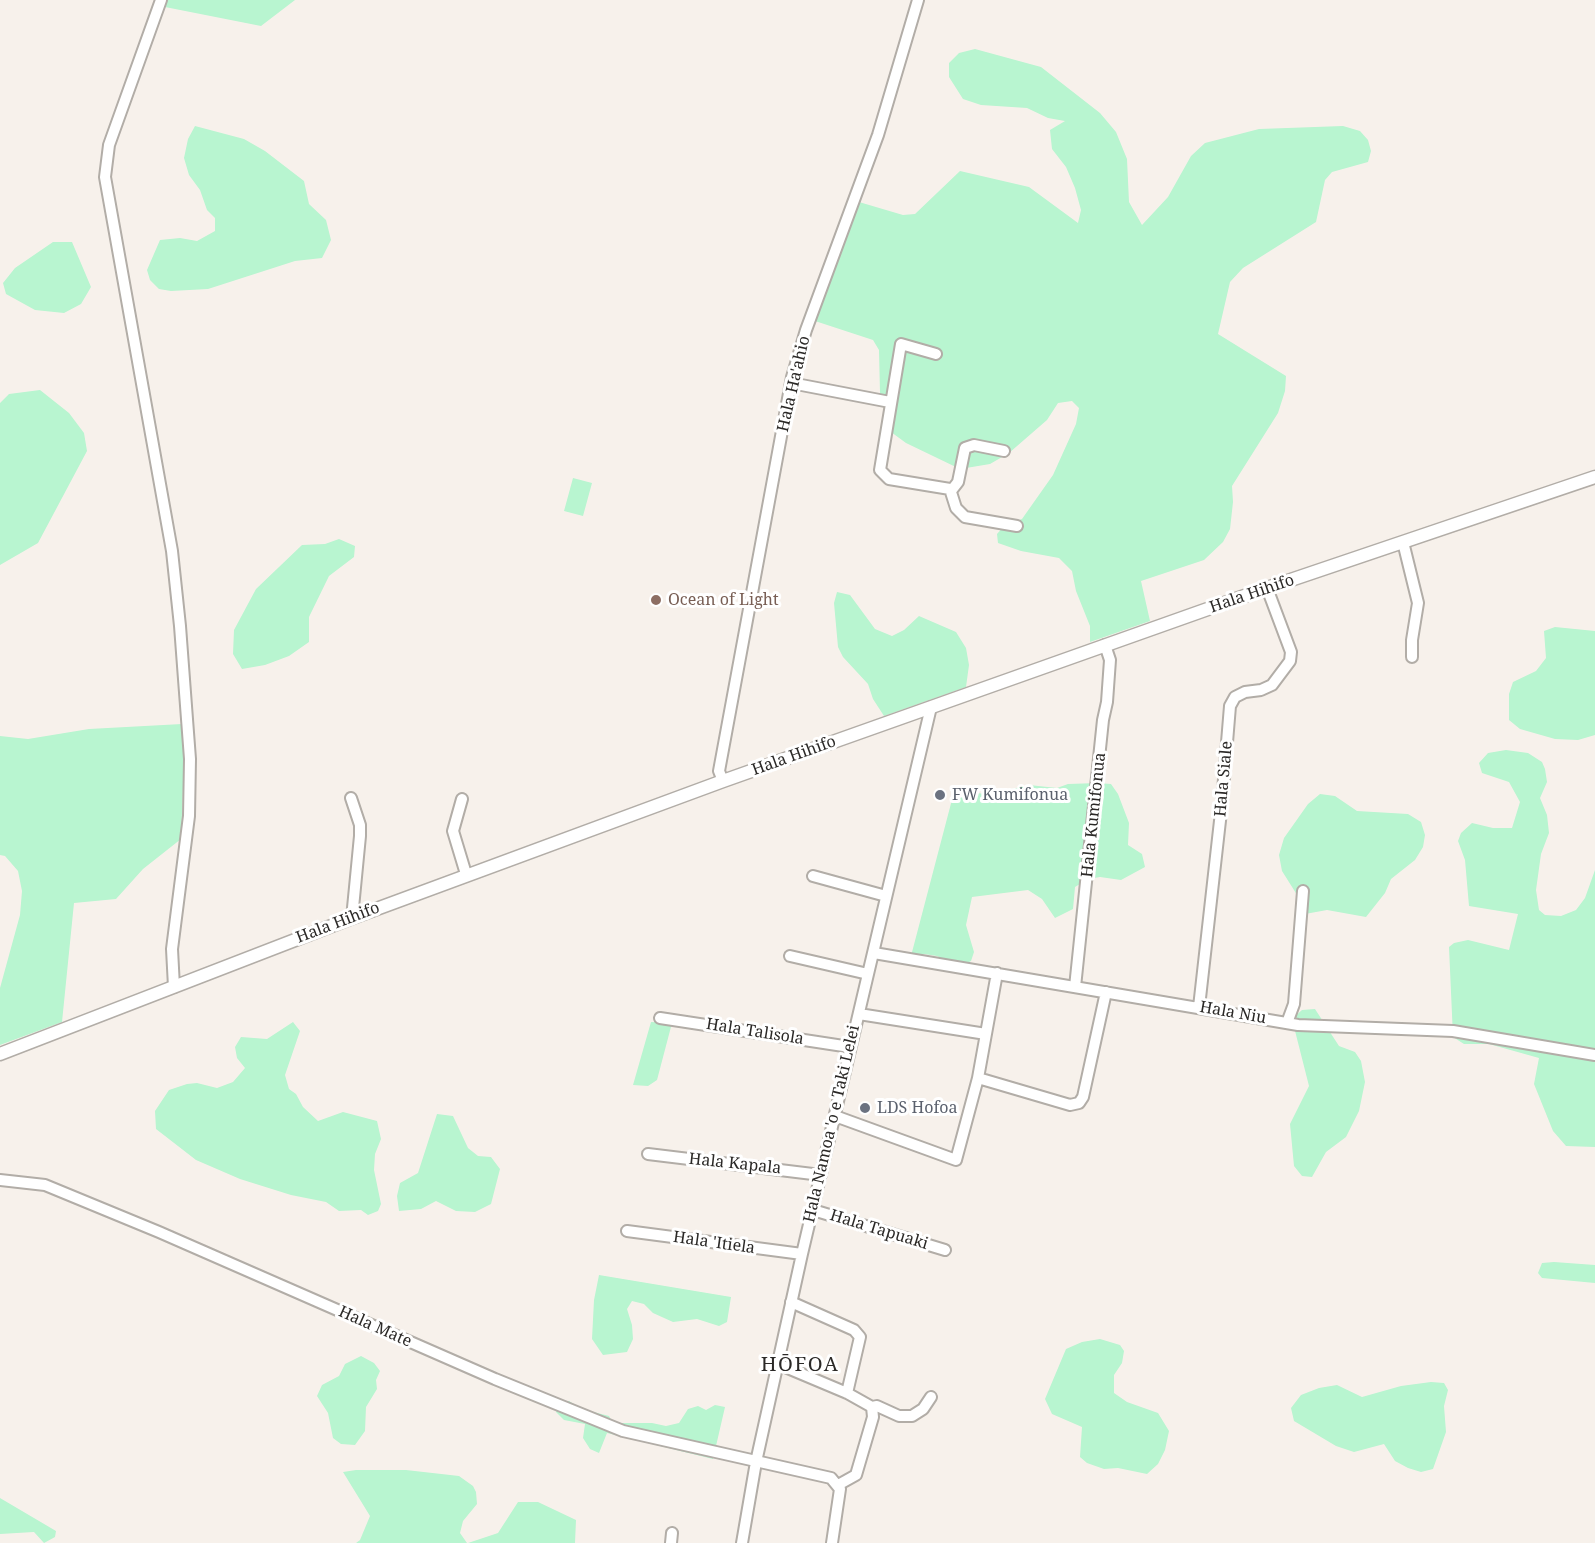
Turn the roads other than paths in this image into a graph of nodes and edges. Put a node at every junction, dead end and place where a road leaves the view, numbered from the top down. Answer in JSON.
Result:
{"nodes":[{"id":1,"x":161,"y":0,"type":"edge"},
{"id":2,"x":918,"y":0,"type":"edge"},
{"id":3,"x":936,"y":354,"type":"dead end"},
{"id":4,"x":791,"y":383,"type":"junction"},
{"id":5,"x":890,"y":402,"type":"junction"},
{"id":6,"x":1004,"y":451,"type":"dead end"},
{"id":7,"x":1595,"y":477,"type":"edge"},
{"id":8,"x":951,"y":491,"type":"junction"},
{"id":9,"x":1017,"y":526,"type":"dead end"},
{"id":10,"x":1402,"y":542,"type":"junction"},
{"id":11,"x":1267,"y":588,"type":"junction"},
{"id":12,"x":1105,"y":645,"type":"junction"},
{"id":13,"x":1412,"y":657,"type":"dead end"},
{"id":14,"x":931,"y":707,"type":"junction"},
{"id":15,"x":723,"y":781,"type":"junction"},
{"id":16,"x":351,"y":798,"type":"dead end"},
{"id":17,"x":462,"y":799,"type":"dead end"},
{"id":18,"x":466,"y":874,"type":"junction"},
{"id":19,"x":813,"y":876,"type":"dead end"},
{"id":20,"x":1303,"y":891,"type":"dead end"},
{"id":21,"x":886,"y":896,"type":"junction"},
{"id":22,"x":352,"y":918,"type":"junction"},
{"id":23,"x":874,"y":953,"type":"junction"},
{"id":24,"x":790,"y":956,"type":"dead end"},
{"id":25,"x":997,"y":973,"type":"junction"},
{"id":26,"x":868,"y":974,"type":"junction"},
{"id":27,"x":174,"y":987,"type":"junction"},
{"id":28,"x":1075,"y":987,"type":"junction"},
{"id":29,"x":1106,"y":992,"type":"junction"},
{"id":30,"x":1199,"y":1007,"type":"junction"},
{"id":31,"x":859,"y":1014,"type":"junction"},
{"id":32,"x":660,"y":1018,"type":"dead end"},
{"id":33,"x":1287,"y":1023,"type":"junction"},
{"id":34,"x":986,"y":1034,"type":"junction"},
{"id":35,"x":850,"y":1047,"type":"junction"},
{"id":36,"x":0,"y":1054,"type":"edge"},
{"id":37,"x":1595,"y":1055,"type":"edge"},
{"id":38,"x":978,"y":1078,"type":"junction"},
{"id":39,"x":835,"y":1116,"type":"junction"},
{"id":40,"x":648,"y":1154,"type":"dead end"},
{"id":41,"x":821,"y":1175,"type":"junction"},
{"id":42,"x":0,"y":1180,"type":"edge"},
{"id":43,"x":813,"y":1210,"type":"junction"},
{"id":44,"x":627,"y":1231,"type":"dead end"},
{"id":45,"x":945,"y":1250,"type":"dead end"},
{"id":46,"x":802,"y":1254,"type":"junction"},
{"id":47,"x":791,"y":1302,"type":"junction"},
{"id":48,"x":778,"y":1364,"type":"junction"},
{"id":49,"x":847,"y":1393,"type":"junction"},
{"id":50,"x":931,"y":1397,"type":"dead end"},
{"id":51,"x":872,"y":1407,"type":"junction"},
{"id":52,"x":756,"y":1462,"type":"junction"},
{"id":53,"x":838,"y":1485,"type":"junction"},
{"id":54,"x":742,"y":1543,"type":"edge"},
{"id":55,"x":832,"y":1543,"type":"edge"}],
"edges":[{"from":1,"to":27,"type":"street"},
{"from":2,"to":4,"type":"street","name":"Hala Ha'ahio"},
{"from":3,"to":5,"type":"street"},
{"from":4,"to":5,"type":"street"},
{"from":4,"to":15,"type":"street","name":"Hala Ha'ahio"},
{"from":5,"to":8,"type":"street"},
{"from":6,"to":8,"type":"street"},
{"from":7,"to":10,"type":"main road","name":"Hala Hihifo"},
{"from":8,"to":9,"type":"street"},
{"from":10,"to":11,"type":"main road","name":"Hala Hihifo"},
{"from":10,"to":13,"type":"street"},
{"from":11,"to":12,"type":"main road","name":"Hala Hihifo"},
{"from":11,"to":30,"type":"street","name":"Hala Siale"},
{"from":12,"to":14,"type":"main road","name":"Hala Hihifo"},
{"from":12,"to":28,"type":"street","name":"Hala Kumifonua"},
{"from":14,"to":15,"type":"main road","name":"Hala Hihifo"},
{"from":14,"to":21,"type":"street","name":"Hala Namoa 'o e Taki Lelei"},
{"from":15,"to":18,"type":"main road","name":"Hala Hihifo"},
{"from":16,"to":22,"type":"street"},
{"from":17,"to":18,"type":"street"},
{"from":18,"to":22,"type":"main road","name":"Hala Hihifo"},
{"from":19,"to":21,"type":"street"},
{"from":20,"to":33,"type":"street"},
{"from":21,"to":23,"type":"street","name":"Hala Namoa 'o e Taki Lelei"},
{"from":22,"to":27,"type":"main road","name":"Hala Hihifo"},
{"from":23,"to":25,"type":"street","name":"Hala Niu"},
{"from":23,"to":26,"type":"street","name":"Hala Namoa 'o e Taki Lelei"},
{"from":24,"to":26,"type":"street"},
{"from":25,"to":28,"type":"street","name":"Hala Niu"},
{"from":25,"to":34,"type":"street"},
{"from":26,"to":31,"type":"street","name":"Hala Namoa 'o e Taki Lelei"},
{"from":27,"to":36,"type":"main road","name":"Hala Hihifo"},
{"from":28,"to":29,"type":"street","name":"Hala Niu"},
{"from":29,"to":30,"type":"street","name":"Hala Niu"},
{"from":29,"to":38,"type":"street"},
{"from":30,"to":33,"type":"street","name":"Hala Niu"},
{"from":31,"to":34,"type":"street"},
{"from":31,"to":35,"type":"street","name":"Hala Namoa 'o e Taki Lelei"},
{"from":32,"to":35,"type":"street","name":"Hala Talisola"},
{"from":33,"to":37,"type":"street","name":"Hala Niu"},
{"from":34,"to":38,"type":"street"},
{"from":35,"to":39,"type":"street","name":"Hala Namoa 'o e Taki Lelei"},
{"from":38,"to":39,"type":"street"},
{"from":39,"to":41,"type":"street","name":"Hala Namoa 'o e Taki Lelei"},
{"from":40,"to":41,"type":"street","name":"Hala Kapala"},
{"from":41,"to":43,"type":"street","name":"Hala Namoa 'o e Taki Lelei"},
{"from":42,"to":52,"type":"street","name":"Hala Mate"},
{"from":43,"to":45,"type":"street","name":"Hala Tapuaki"},
{"from":43,"to":46,"type":"street","name":"Hala Namoa 'o e Taki Lelei"},
{"from":44,"to":46,"type":"street","name":"Hala 'Itiela"},
{"from":46,"to":47,"type":"street","name":"Hala Namoa 'o e Taki Lelei"},
{"from":47,"to":48,"type":"street","name":"Hala Namoa 'o e Taki Lelei"},
{"from":47,"to":49,"type":"street"},
{"from":48,"to":49,"type":"street"},
{"from":48,"to":52,"type":"street","name":"Hala Namoa 'o e Taki Lelei"},
{"from":49,"to":51,"type":"street"},
{"from":50,"to":51,"type":"street"},
{"from":51,"to":53,"type":"street"},
{"from":52,"to":53,"type":"street","name":"Hala Mate"},
{"from":52,"to":54,"type":"street","name":"Hala Namoa 'o e Taki Lelei"},
{"from":53,"to":55,"type":"street"}]}
